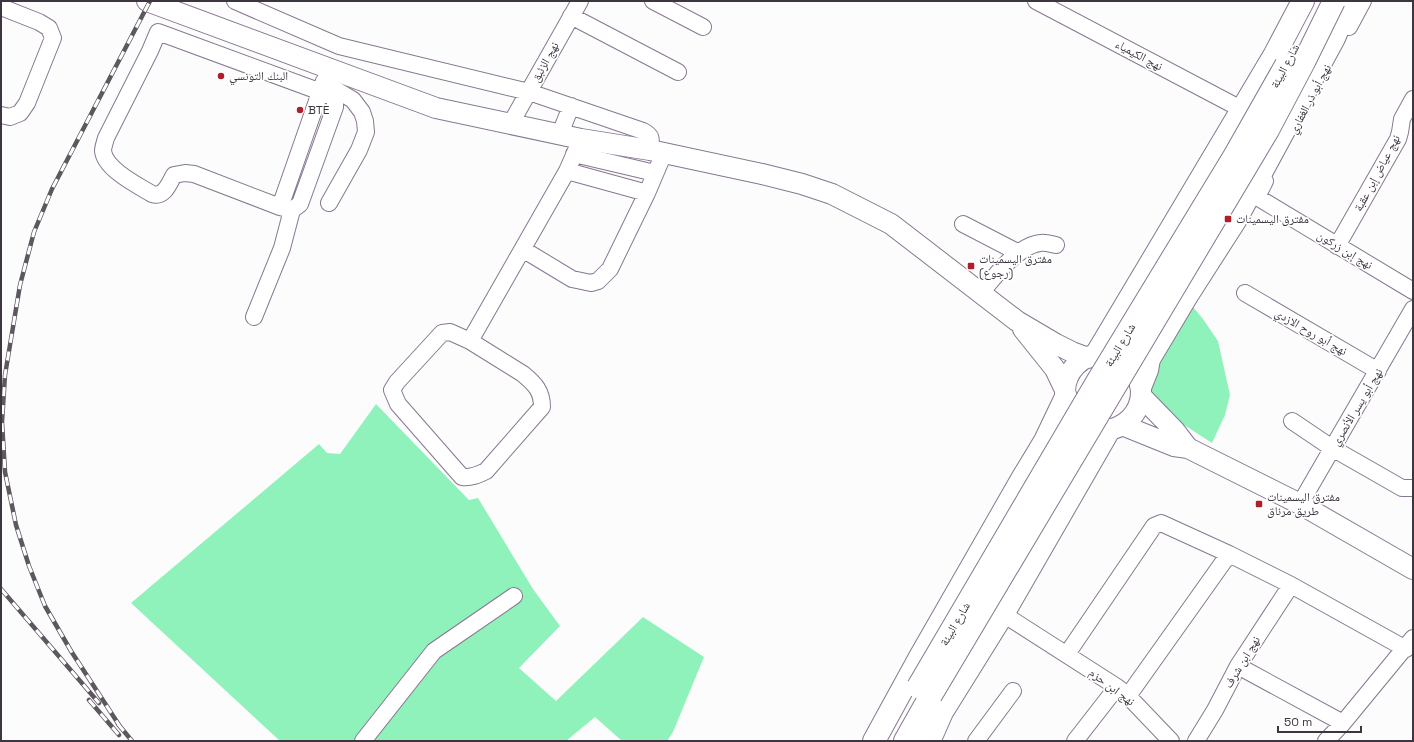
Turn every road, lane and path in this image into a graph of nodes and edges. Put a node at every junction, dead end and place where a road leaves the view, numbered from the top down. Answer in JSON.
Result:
{"nodes":[{"id":1,"x":147,"y":1,"type":"edge"},
{"id":2,"x":235,"y":1,"type":"edge"},
{"id":3,"x":580,"y":1,"type":"edge"},
{"id":4,"x":653,"y":1,"type":"edge"},
{"id":5,"x":1036,"y":1,"type":"edge"},
{"id":6,"x":1303,"y":1,"type":"edge"},
{"id":7,"x":1318,"y":1,"type":"edge"},
{"id":8,"x":1334,"y":1,"type":"edge"},
{"id":9,"x":1350,"y":1,"type":"edge"},
{"id":10,"x":1363,"y":1,"type":"edge"},
{"id":11,"x":171,"y":5,"type":"edge"},
{"id":12,"x":1,"y":7,"type":"edge"},
{"id":13,"x":571,"y":16,"type":"junction"},
{"id":14,"x":702,"y":27,"type":"dead end"},
{"id":15,"x":158,"y":32,"type":"junction"},
{"id":16,"x":678,"y":72,"type":"dead end"},
{"id":17,"x":324,"y":81,"type":"junction"},
{"id":18,"x":529,"y":92,"type":"junction"},
{"id":19,"x":1413,"y":99,"type":"edge"},
{"id":20,"x":571,"y":106,"type":"junction"},
{"id":21,"x":1242,"y":110,"type":"junction"},
{"id":22,"x":1,"y":115,"type":"edge"},
{"id":23,"x":511,"y":123,"type":"junction"},
{"id":24,"x":560,"y":134,"type":"junction"},
{"id":25,"x":577,"y":146,"type":"junction"},
{"id":26,"x":657,"y":152,"type":"junction"},
{"id":27,"x":567,"y":171,"type":"junction"},
{"id":28,"x":655,"y":173,"type":"junction"},
{"id":29,"x":647,"y":193,"type":"junction"},
{"id":30,"x":1257,"y":197,"type":"joint"},
{"id":31,"x":329,"y":203,"type":"dead end"},
{"id":32,"x":286,"y":209,"type":"junction"},
{"id":33,"x":963,"y":224,"type":"dead end"},
{"id":34,"x":1056,"y":245,"type":"dead end"},
{"id":35,"x":1337,"y":246,"type":"junction"},
{"id":36,"x":524,"y":250,"type":"junction"},
{"id":37,"x":1019,"y":253,"type":"junction"},
{"id":38,"x":1413,"y":291,"type":"edge"},
{"id":39,"x":981,"y":293,"type":"junction"},
{"id":40,"x":1245,"y":293,"type":"dead end"},
{"id":41,"x":1413,"y":309,"type":"edge"},
{"id":42,"x":254,"y":317,"type":"dead end"},
{"id":43,"x":1017,"y":321,"type":"junction"},
{"id":44,"x":1407,"y":336,"type":"edge"},
{"id":45,"x":470,"y":341,"type":"junction"},
{"id":46,"x":1092,"y":357,"type":"junction"},
{"id":47,"x":1378,"y":371,"type":"junction"},
{"id":48,"x":1141,"y":390,"type":"junction"},
{"id":49,"x":1066,"y":394,"type":"junction"},
{"id":50,"x":1292,"y":421,"type":"dead end"},
{"id":51,"x":1116,"y":428,"type":"junction"},
{"id":52,"x":1188,"y":448,"type":"junction"},
{"id":53,"x":1332,"y":448,"type":"junction"},
{"id":54,"x":1413,"y":488,"type":"edge"},
{"id":55,"x":1300,"y":504,"type":"junction"},
{"id":56,"x":1229,"y":554,"type":"junction"},
{"id":57,"x":1413,"y":569,"type":"edge"},
{"id":58,"x":1291,"y":585,"type":"junction"},
{"id":59,"x":514,"y":596,"type":"dead end"},
{"id":60,"x":1003,"y":614,"type":"junction"},
{"id":61,"x":1409,"y":644,"type":"edge"},
{"id":62,"x":1066,"y":654,"type":"junction"},
{"id":63,"x":1238,"y":666,"type":"junction"},
{"id":64,"x":925,"y":691,"type":"junction"},
{"id":65,"x":1013,"y":691,"type":"dead end"},
{"id":66,"x":1122,"y":691,"type":"junction"},
{"id":67,"x":1343,"y":723,"type":"junction"},
{"id":68,"x":931,"y":740,"type":"edge"},
{"id":69,"x":363,"y":741,"type":"edge"},
{"id":70,"x":874,"y":741,"type":"edge"},
{"id":71,"x":886,"y":741,"type":"edge"},
{"id":72,"x":905,"y":741,"type":"edge"},
{"id":73,"x":976,"y":741,"type":"edge"},
{"id":74,"x":1075,"y":741,"type":"edge"},
{"id":75,"x":1171,"y":741,"type":"edge"},
{"id":76,"x":1196,"y":741,"type":"edge"},
{"id":77,"x":1326,"y":741,"type":"edge"}],
"edges":[{"from":1,"to":11,"type":"main road"},
{"from":2,"to":18,"type":"street"},
{"from":3,"to":13,"type":"street","name":"نهج الزئبق"},
{"from":4,"to":14,"type":"street"},
{"from":5,"to":21,"type":"street","name":"نهج الكيمياء"},
{"from":6,"to":21,"type":"highway"},
{"from":7,"to":64,"type":"highway","name":"شارع البيئة","bridge":true},
{"from":8,"to":64,"type":"highway","bridge":true},
{"from":9,"to":48,"type":"highway"},
{"from":10,"to":30,"type":"street","name":"نهج أبو ذر الغفاري"},
{"from":11,"to":15,"type":"street"},
{"from":11,"to":17,"type":"main road"},
{"from":12,"to":22,"type":"street"},
{"from":13,"to":16,"type":"street"},
{"from":13,"to":18,"type":"street","name":"نهج الزئبق"},
{"from":15,"to":17,"type":"street"},
{"from":15,"to":32,"type":"street"},
{"from":17,"to":23,"type":"main road"},
{"from":17,"to":31,"type":"street"},
{"from":17,"to":32,"type":"street"},
{"from":18,"to":20,"type":"street"},
{"from":18,"to":23,"type":"street","name":"نهج الزئبق"},
{"from":19,"to":35,"type":"street","name":"نهج عياض إبن عقبة"},
{"from":20,"to":24,"type":"street"},
{"from":20,"to":26,"type":"street"},
{"from":21,"to":46,"type":"highway"},
{"from":23,"to":24,"type":"main road"},
{"from":24,"to":25,"type":"main road"},
{"from":25,"to":26,"type":"main road"},
{"from":25,"to":27,"type":"street"},
{"from":25,"to":28,"type":"street"},
{"from":26,"to":28,"type":"street"},
{"from":26,"to":39,"type":"main road"},
{"from":27,"to":29,"type":"street"},
{"from":27,"to":36,"type":"street"},
{"from":28,"to":29,"type":"street"},
{"from":29,"to":36,"type":"street"},
{"from":30,"to":35,"type":"street","name":"نهج إبن زركون"},
{"from":32,"to":42,"type":"street"},
{"from":33,"to":37,"type":"street"},
{"from":34,"to":37,"type":"street"},
{"from":35,"to":38,"type":"street","name":"نهج إبن زركون"},
{"from":36,"to":45,"type":"street"},
{"from":37,"to":39,"type":"street"},
{"from":39,"to":43,"type":"main road"},
{"from":40,"to":47,"type":"street","name":"نهج أبو روح الازدي"},
{"from":41,"to":44,"type":"street","name":"نهج أبو يسر الأنصري"},
{"from":43,"to":46,"type":"main road"},
{"from":43,"to":49,"type":"main road"},
{"from":44,"to":47,"type":"street","name":"نهج أبو يسر الأنصري"},
{"from":45,"to":45,"type":"street"},
{"from":46,"to":48,"type":"main road"},
{"from":46,"to":49,"type":"main road"},
{"from":47,"to":53,"type":"street","name":"نهج أبو يسر الأنصري"},
{"from":48,"to":51,"type":"main road"},
{"from":48,"to":52,"type":"main road"},
{"from":49,"to":51,"type":"main road"},
{"from":49,"to":70,"type":"highway"},
{"from":50,"to":53,"type":"street"},
{"from":51,"to":52,"type":"main road"},
{"from":51,"to":60,"type":"highway"},
{"from":52,"to":55,"type":"main road"},
{"from":53,"to":54,"type":"street"},
{"from":53,"to":55,"type":"street","name":"نهج أبو يسر الأنصري"},
{"from":55,"to":57,"type":"main road"},
{"from":56,"to":58,"type":"street"},
{"from":56,"to":62,"type":"street"},
{"from":56,"to":66,"type":"street"},
{"from":58,"to":61,"type":"street"},
{"from":58,"to":63,"type":"street","name":"نهج ابن شرف"},
{"from":59,"to":69,"type":"street"},
{"from":60,"to":62,"type":"street","name":"نهج ابن حزم"},
{"from":60,"to":68,"type":"highway"},
{"from":61,"to":67,"type":"street"},
{"from":62,"to":66,"type":"street","name":"نهج ابن حزم"},
{"from":63,"to":67,"type":"street"},
{"from":63,"to":76,"type":"street","name":"نهج ابن شرف"},
{"from":64,"to":71,"type":"highway"},
{"from":64,"to":72,"type":"highway","name":"شارع البيئة"},
{"from":65,"to":73,"type":"street"},
{"from":66,"to":74,"type":"street"},
{"from":66,"to":75,"type":"street","name":"نهج ابن حزم"},
{"from":67,"to":77,"type":"street"}]}
